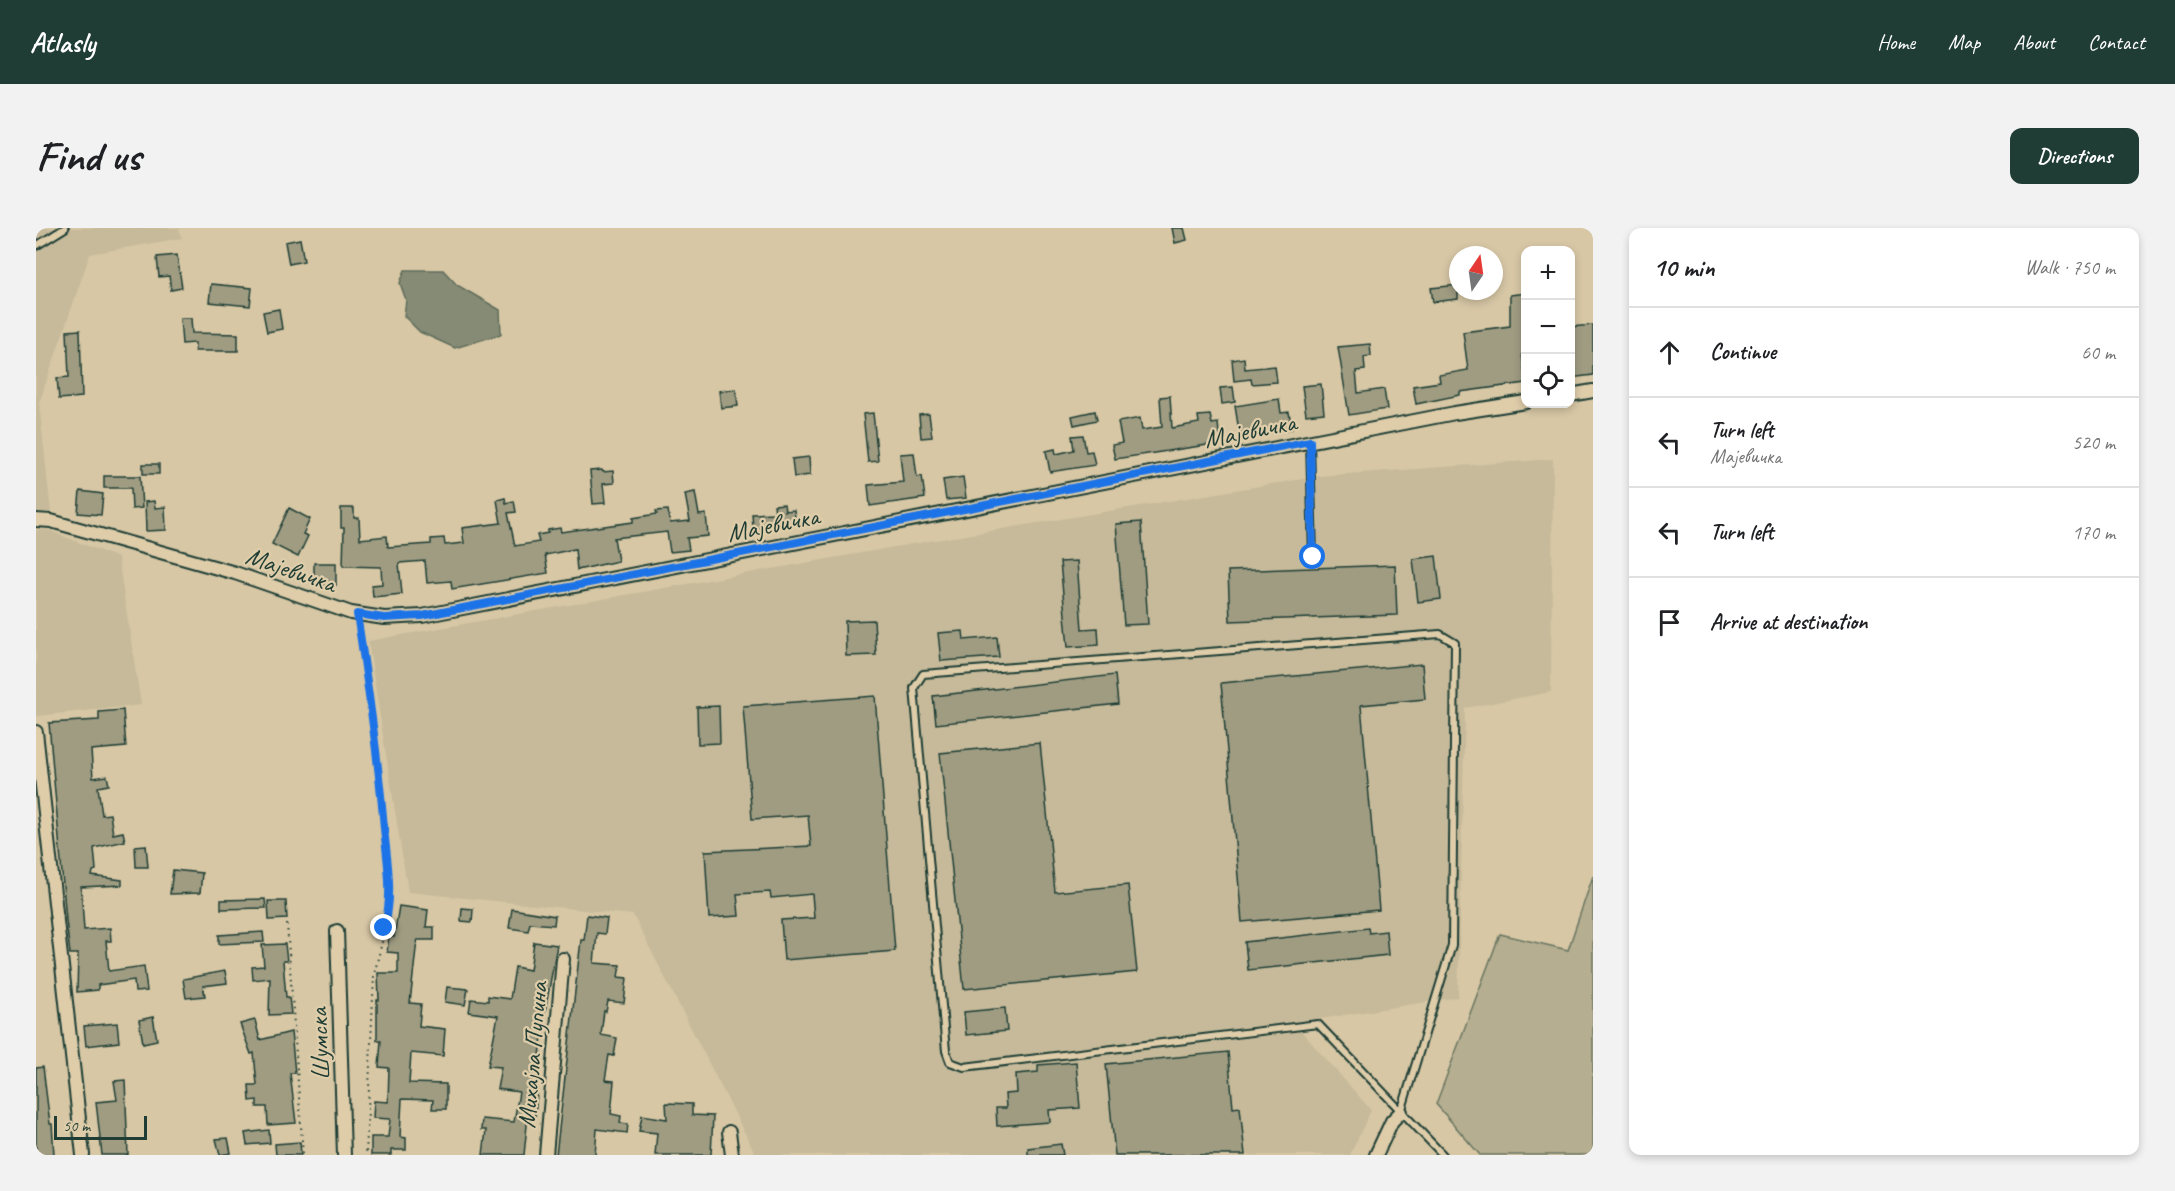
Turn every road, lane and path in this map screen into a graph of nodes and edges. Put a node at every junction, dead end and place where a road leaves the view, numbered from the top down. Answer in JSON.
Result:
{"nodes":[{"id":1,"x":65,"y":228,"type":"edge"},
{"id":2,"x":36,"y":246,"type":"edge"},
{"id":3,"x":1593,"y":391,"type":"edge"},
{"id":4,"x":1575,"y":394,"type":"edge"},
{"id":5,"x":1521,"y":403,"type":"edge"},
{"id":6,"x":1310,"y":441,"type":"junction"},
{"id":7,"x":36,"y":520,"type":"edge"},
{"id":8,"x":1313,"y":557,"type":"dead end"},
{"id":9,"x":357,"y":614,"type":"junction"},
{"id":10,"x":36,"y":732,"type":"edge"},
{"id":11,"x":287,"y":924,"type":"dead end"},
{"id":12,"x":337,"y":931,"type":"dead end"},
{"id":13,"x":563,"y":959,"type":"dead end"},
{"id":14,"x":1401,"y":1112,"type":"junction"},
{"id":15,"x":729,"y":1132,"type":"dead end"},
{"id":16,"x":83,"y":1155,"type":"edge"},
{"id":17,"x":303,"y":1155,"type":"edge"},
{"id":18,"x":344,"y":1155,"type":"edge"},
{"id":19,"x":366,"y":1155,"type":"edge"},
{"id":20,"x":546,"y":1155,"type":"edge"},
{"id":21,"x":732,"y":1155,"type":"edge"},
{"id":22,"x":1376,"y":1155,"type":"edge"},
{"id":23,"x":1443,"y":1155,"type":"edge"}],
"edges":[{"from":1,"to":2,"type":"lane"},
{"from":3,"to":4,"type":"street"},
{"from":5,"to":6,"type":"street","name":"Мајевичка"},
{"from":6,"to":8,"type":"lane"},
{"from":6,"to":9,"type":"street","name":"Мајевичка"},
{"from":7,"to":9,"type":"street","name":"Мајевичка"},
{"from":9,"to":19,"type":"path"},
{"from":10,"to":16,"type":"street"},
{"from":11,"to":17,"type":"path"},
{"from":12,"to":18,"type":"street","name":"Шумска"},
{"from":13,"to":20,"type":"street","name":"Михајла Пупина"},
{"from":14,"to":14,"type":"lane"},
{"from":14,"to":22,"type":"street"},
{"from":14,"to":23,"type":"lane"},
{"from":15,"to":21,"type":"street"}]}
